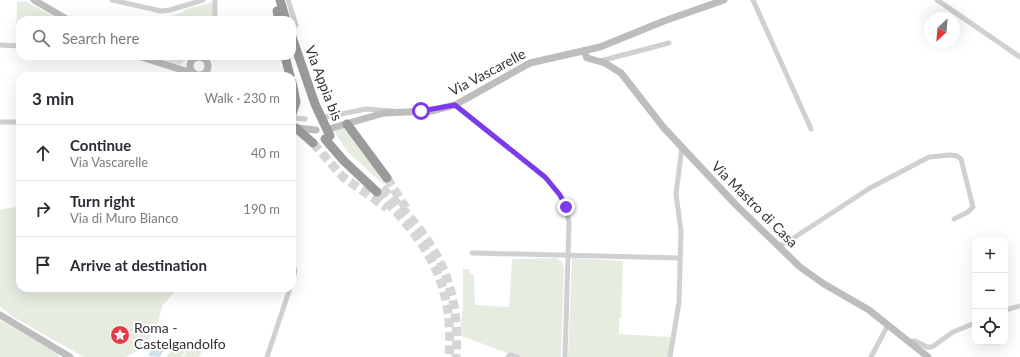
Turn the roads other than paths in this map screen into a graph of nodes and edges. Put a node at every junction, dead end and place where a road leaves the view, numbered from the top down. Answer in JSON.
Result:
{"nodes":[{"id":1,"x":34,"y":0,"type":"edge"},
{"id":2,"x":112,"y":0,"type":"edge"},
{"id":3,"x":203,"y":0,"type":"edge"},
{"id":4,"x":215,"y":0,"type":"edge"},
{"id":5,"x":273,"y":0,"type":"edge"},
{"id":6,"x":280,"y":0,"type":"edge"},
{"id":7,"x":288,"y":0,"type":"edge"},
{"id":8,"x":724,"y":0,"type":"edge"},
{"id":9,"x":754,"y":0,"type":"edge"},
{"id":10,"x":937,"y":0,"type":"edge"},
{"id":11,"x":61,"y":16,"type":"edge"},
{"id":12,"x":216,"y":16,"type":"edge"},
{"id":13,"x":279,"y":16,"type":"edge"},
{"id":14,"x":285,"y":16,"type":"edge"},
{"id":15,"x":293,"y":16,"type":"edge"},
{"id":16,"x":669,"y":43,"type":"dead end"},
{"id":17,"x":0,"y":45,"type":"edge"},
{"id":18,"x":16,"y":46,"type":"edge"},
{"id":19,"x":296,"y":49,"type":"edge"},
{"id":20,"x":584,"y":51,"type":"junction"},
{"id":21,"x":1020,"y":57,"type":"edge"},
{"id":22,"x":150,"y":60,"type":"edge"},
{"id":23,"x":192,"y":60,"type":"edge"},
{"id":24,"x":286,"y":60,"type":"edge"},
{"id":25,"x":293,"y":60,"type":"edge"},
{"id":26,"x":207,"y":61,"type":"edge"},
{"id":27,"x":600,"y":61,"type":"junction"},
{"id":28,"x":167,"y":66,"type":"junction"},
{"id":29,"x":187,"y":72,"type":"edge"},
{"id":30,"x":192,"y":72,"type":"edge"},
{"id":31,"x":204,"y":72,"type":"edge"},
{"id":32,"x":211,"y":72,"type":"edge"},
{"id":33,"x":289,"y":72,"type":"edge"},
{"id":34,"x":455,"y":105,"type":"junction"},
{"id":35,"x":398,"y":112,"type":"junction"},
{"id":36,"x":326,"y":117,"type":"dead end"},
{"id":37,"x":296,"y":118,"type":"edge"},
{"id":38,"x":305,"y":119,"type":"dead end"},
{"id":39,"x":0,"y":122,"type":"edge"},
{"id":40,"x":16,"y":122,"type":"edge"},
{"id":41,"x":347,"y":124,"type":"junction"},
{"id":42,"x":296,"y":127,"type":"edge"},
{"id":43,"x":296,"y":129,"type":"edge"},
{"id":44,"x":811,"y":129,"type":"dead end"},
{"id":45,"x":316,"y":130,"type":"dead end"},
{"id":46,"x":329,"y":134,"type":"junction"},
{"id":47,"x":313,"y":143,"type":"tunnel mouth"},
{"id":48,"x":682,"y":147,"type":"junction"},
{"id":49,"x":387,"y":178,"type":"tunnel mouth"},
{"id":50,"x":380,"y":190,"type":"tunnel mouth"},
{"id":51,"x":954,"y":220,"type":"dead end"},
{"id":52,"x":778,"y":246,"type":"junction"},
{"id":53,"x":472,"y":253,"type":"dead end"},
{"id":54,"x":569,"y":254,"type":"junction"},
{"id":55,"x":680,"y":258,"type":"junction"},
{"id":56,"x":289,"y":292,"type":"edge"},
{"id":57,"x":1020,"y":306,"type":"edge"},
{"id":58,"x":1008,"y":309,"type":"edge"},
{"id":59,"x":0,"y":316,"type":"edge"},
{"id":60,"x":972,"y":324,"type":"edge"},
{"id":61,"x":888,"y":325,"type":"junction"},
{"id":62,"x":909,"y":341,"type":"junction"},
{"id":63,"x":70,"y":357,"type":"edge"},
{"id":64,"x":267,"y":357,"type":"edge"},
{"id":65,"x":508,"y":357,"type":"edge"},
{"id":66,"x":516,"y":357,"type":"edge"},
{"id":67,"x":565,"y":357,"type":"edge"},
{"id":68,"x":670,"y":357,"type":"edge"},
{"id":69,"x":870,"y":357,"type":"edge"},
{"id":70,"x":928,"y":357,"type":"edge"}],
"edges":[{"from":1,"to":11,"type":"street"},
{"from":2,"to":3,"type":"street"},
{"from":4,"to":12,"type":"street"},
{"from":5,"to":13,"type":"highway"},
{"from":6,"to":14,"type":"highway"},
{"from":7,"to":15,"type":"street"},
{"from":8,"to":20,"type":"street","name":"Via Vascarelle"},
{"from":9,"to":44,"type":"street"},
{"from":10,"to":21,"type":"street"},
{"from":16,"to":27,"type":"street"},
{"from":17,"to":18,"type":"street"},
{"from":19,"to":46,"type":"highway","name":"Via Appia bis","bridge":true},
{"from":20,"to":27,"type":"street","name":"Via Mastro di Casa"},
{"from":20,"to":34,"type":"street","name":"Via Vascarelle"},
{"from":22,"to":28,"type":"street"},
{"from":23,"to":28,"type":"street"},
{"from":23,"to":30,"type":"street"},
{"from":24,"to":33,"type":"highway"},
{"from":25,"to":46,"type":"highway","name":"Via Appia bis"},
{"from":26,"to":31,"type":"street"},
{"from":26,"to":32,"type":"street"},
{"from":27,"to":48,"type":"street","name":"Via Mastro di Casa"},
{"from":28,"to":29,"type":"street"},
{"from":34,"to":35,"type":"street","name":"Via Vascarelle"},
{"from":34,"to":54,"type":"street"},
{"from":35,"to":36,"type":"street"},
{"from":35,"to":41,"type":"street","name":"Via Vascarelle"},
{"from":37,"to":38,"type":"street"},
{"from":39,"to":40,"type":"street"},
{"from":41,"to":46,"type":"street","name":"Via Vascarelle"},
{"from":41,"to":49,"type":"highway"},
{"from":42,"to":45,"type":"street"},
{"from":43,"to":47,"type":"highway"},
{"from":46,"to":50,"type":"highway","name":"Via Appia bis"},
{"from":48,"to":52,"type":"street","name":"Via Mastro di Casa"},
{"from":48,"to":55,"type":"street"},
{"from":51,"to":52,"type":"street"},
{"from":52,"to":61,"type":"street","name":"Via Mastro di Casa"},
{"from":53,"to":54,"type":"street"},
{"from":54,"to":55,"type":"street"},
{"from":54,"to":67,"type":"street"},
{"from":55,"to":68,"type":"street"},
{"from":56,"to":64,"type":"street"},
{"from":57,"to":58,"type":"street"},
{"from":59,"to":63,"type":"street"},
{"from":60,"to":62,"type":"street"},
{"from":61,"to":62,"type":"street","name":"Via Mastro di Casa"},
{"from":61,"to":69,"type":"street"},
{"from":62,"to":70,"type":"street","name":"Via Mastro di Casa"},
{"from":65,"to":66,"type":"street"}]}
